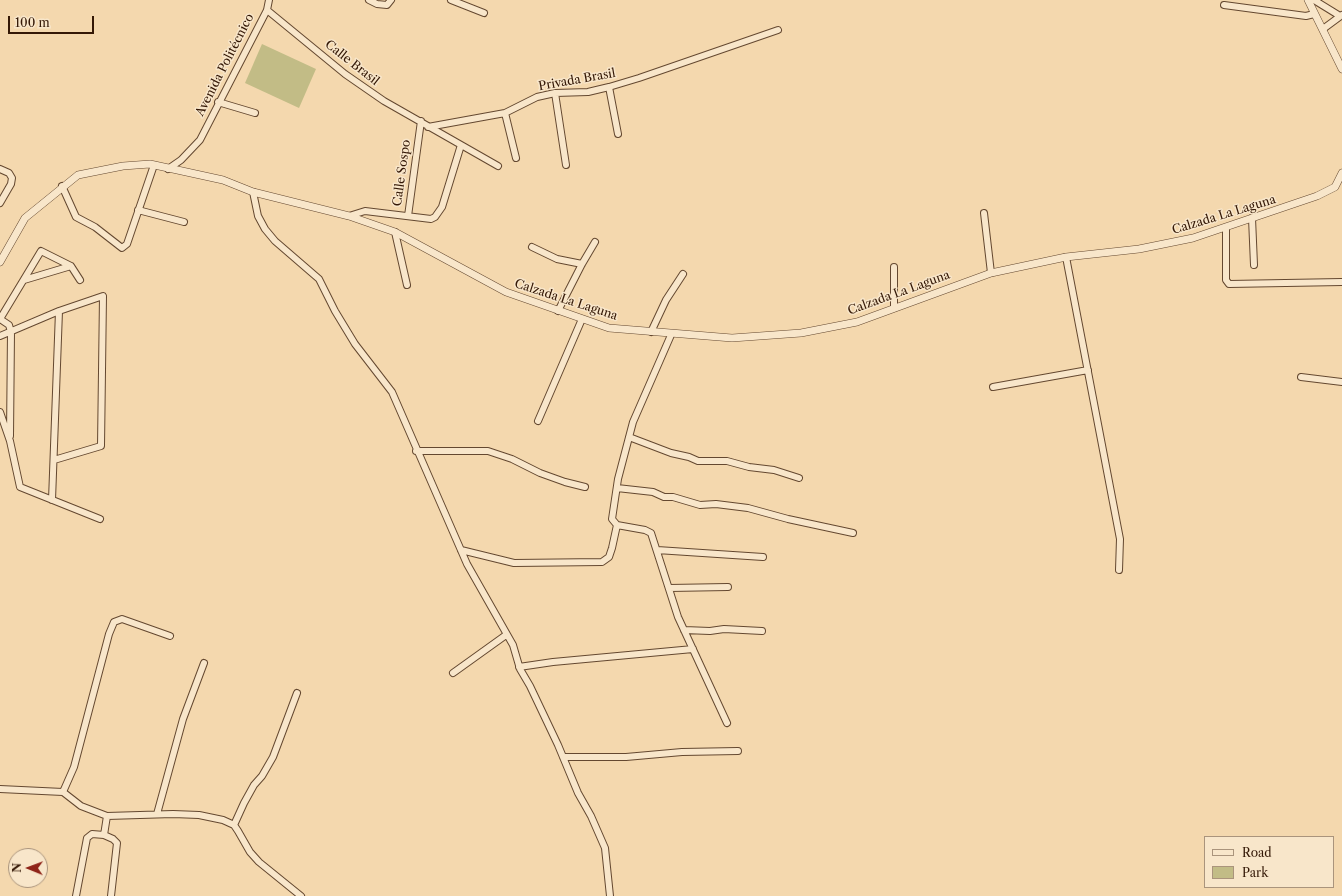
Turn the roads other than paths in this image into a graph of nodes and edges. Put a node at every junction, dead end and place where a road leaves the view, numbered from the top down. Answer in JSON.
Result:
{"nodes":[{"id":1,"x":269,"y":0,"type":"edge"},
{"id":2,"x":369,"y":0,"type":"edge"},
{"id":3,"x":450,"y":0,"type":"edge"},
{"id":4,"x":1308,"y":0,"type":"edge"},
{"id":5,"x":1314,"y":0,"type":"edge"},
{"id":6,"x":388,"y":2,"type":"edge"},
{"id":7,"x":1224,"y":6,"type":"dead end"},
{"id":8,"x":267,"y":10,"type":"junction"},
{"id":9,"x":484,"y":13,"type":"dead end"},
{"id":10,"x":1314,"y":14,"type":"junction"},
{"id":11,"x":1341,"y":16,"type":"edge"},
{"id":12,"x":1323,"y":29,"type":"junction"},
{"id":13,"x":778,"y":30,"type":"dead end"},
{"id":14,"x":1342,"y":69,"type":"edge"},
{"id":15,"x":609,"y":87,"type":"junction"},
{"id":16,"x":555,"y":93,"type":"junction"},
{"id":17,"x":218,"y":102,"type":"junction"},
{"id":18,"x":255,"y":113,"type":"dead end"},
{"id":19,"x":506,"y":113,"type":"junction"},
{"id":20,"x":420,"y":121,"type":"junction"},
{"id":21,"x":428,"y":127,"type":"junction"},
{"id":22,"x":618,"y":134,"type":"dead end"},
{"id":23,"x":461,"y":145,"type":"junction"},
{"id":24,"x":516,"y":158,"type":"dead end"},
{"id":25,"x":154,"y":165,"type":"junction"},
{"id":26,"x":566,"y":165,"type":"dead end"},
{"id":27,"x":498,"y":166,"type":"dead end"},
{"id":28,"x":0,"y":169,"type":"edge"},
{"id":29,"x":168,"y":169,"type":"junction"},
{"id":30,"x":1342,"y":173,"type":"edge"},
{"id":31,"x":62,"y":186,"type":"junction"},
{"id":32,"x":252,"y":192,"type":"junction"},
{"id":33,"x":0,"y":203,"type":"edge"},
{"id":34,"x":138,"y":210,"type":"junction"},
{"id":35,"x":984,"y":213,"type":"dead end"},
{"id":36,"x":348,"y":216,"type":"junction"},
{"id":37,"x":408,"y":216,"type":"junction"},
{"id":38,"x":1252,"y":218,"type":"junction"},
{"id":39,"x":184,"y":222,"type":"dead end"},
{"id":40,"x":1226,"y":228,"type":"junction"},
{"id":41,"x":395,"y":232,"type":"junction"},
{"id":42,"x":595,"y":242,"type":"dead end"},
{"id":43,"x":532,"y":247,"type":"dead end"},
{"id":44,"x":1066,"y":257,"type":"junction"},
{"id":45,"x":0,"y":262,"type":"edge"},
{"id":46,"x":582,"y":264,"type":"junction"},
{"id":47,"x":71,"y":266,"type":"junction"},
{"id":48,"x":1254,"y":266,"type":"dead end"},
{"id":49,"x":894,"y":267,"type":"dead end"},
{"id":50,"x":991,"y":273,"type":"junction"},
{"id":51,"x":683,"y":274,"type":"dead end"},
{"id":52,"x":24,"y":280,"type":"junction"},
{"id":53,"x":80,"y":280,"type":"dead end"},
{"id":54,"x":1342,"y":282,"type":"edge"},
{"id":55,"x":407,"y":285,"type":"dead end"},
{"id":56,"x":894,"y":308,"type":"junction"},
{"id":57,"x":59,"y":311,"type":"junction"},
{"id":58,"x":558,"y":311,"type":"junction"},
{"id":59,"x":0,"y":319,"type":"edge"},
{"id":60,"x":582,"y":320,"type":"junction"},
{"id":61,"x":11,"y":332,"type":"junction"},
{"id":62,"x":651,"y":332,"type":"junction"},
{"id":63,"x":671,"y":335,"type":"junction"},
{"id":64,"x":0,"y":336,"type":"edge"},
{"id":65,"x":1088,"y":370,"type":"junction"},
{"id":66,"x":1301,"y":377,"type":"dead end"},
{"id":67,"x":1342,"y":382,"type":"edge"},
{"id":68,"x":993,"y":387,"type":"dead end"},
{"id":69,"x":0,"y":412,"type":"edge"},
{"id":70,"x":538,"y":421,"type":"dead end"},
{"id":71,"x":629,"y":437,"type":"junction"},
{"id":72,"x":10,"y":441,"type":"junction"},
{"id":73,"x":416,"y":451,"type":"junction"},
{"id":74,"x":54,"y":460,"type":"junction"},
{"id":75,"x":799,"y":478,"type":"dead end"},
{"id":76,"x":585,"y":487,"type":"dead end"},
{"id":77,"x":617,"y":488,"type":"junction"},
{"id":78,"x":52,"y":500,"type":"junction"},
{"id":79,"x":100,"y":519,"type":"dead end"},
{"id":80,"x":617,"y":525,"type":"junction"},
{"id":81,"x":852,"y":534,"type":"dead end"},
{"id":82,"x":461,"y":550,"type":"junction"},
{"id":83,"x":657,"y":550,"type":"junction"},
{"id":84,"x":763,"y":557,"type":"dead end"},
{"id":85,"x":1119,"y":570,"type":"dead end"},
{"id":86,"x":728,"y":587,"type":"dead end"},
{"id":87,"x":669,"y":588,"type":"junction"},
{"id":88,"x":684,"y":630,"type":"junction"},
{"id":89,"x":762,"y":631,"type":"dead end"},
{"id":90,"x":506,"y":635,"type":"junction"},
{"id":91,"x":170,"y":636,"type":"dead end"},
{"id":92,"x":693,"y":649,"type":"junction"},
{"id":93,"x":204,"y":663,"type":"dead end"},
{"id":94,"x":519,"y":667,"type":"junction"},
{"id":95,"x":454,"y":673,"type":"dead end"},
{"id":96,"x":297,"y":693,"type":"dead end"},
{"id":97,"x":727,"y":723,"type":"dead end"},
{"id":98,"x":738,"y":751,"type":"dead end"},
{"id":99,"x":563,"y":757,"type":"junction"},
{"id":100,"x":0,"y":789,"type":"edge"},
{"id":101,"x":63,"y":792,"type":"junction"},
{"id":102,"x":157,"y":814,"type":"junction"},
{"id":103,"x":107,"y":816,"type":"junction"},
{"id":104,"x":234,"y":825,"type":"junction"},
{"id":105,"x":104,"y":835,"type":"junction"},
{"id":106,"x":76,"y":896,"type":"edge"},
{"id":107,"x":111,"y":896,"type":"edge"},
{"id":108,"x":301,"y":896,"type":"edge"},
{"id":109,"x":610,"y":896,"type":"edge"}],
"edges":[{"from":1,"to":8,"type":"street","name":"Avenida Politécnico"},
{"from":2,"to":6,"type":"street"},
{"from":3,"to":9,"type":"street"},
{"from":4,"to":10,"type":"street"},
{"from":5,"to":11,"type":"street"},
{"from":7,"to":10,"type":"street"},
{"from":8,"to":17,"type":"street","name":"Avenida Politécnico"},
{"from":8,"to":20,"type":"street","name":"Calle Brasil"},
{"from":10,"to":12,"type":"street"},
{"from":11,"to":12,"type":"street"},
{"from":12,"to":14,"type":"street"},
{"from":13,"to":15,"type":"street","name":"Privada Brasil"},
{"from":15,"to":16,"type":"street","name":"Privada Brasil"},
{"from":15,"to":22,"type":"street"},
{"from":16,"to":19,"type":"street","name":"Privada Brasil"},
{"from":16,"to":26,"type":"street"},
{"from":17,"to":18,"type":"street"},
{"from":17,"to":29,"type":"street","name":"Avenida Politécnico"},
{"from":19,"to":21,"type":"street","name":"Privada Brasil"},
{"from":19,"to":24,"type":"street"},
{"from":20,"to":21,"type":"street","name":"Calle Brasil"},
{"from":20,"to":37,"type":"street","name":"Calle Sospo"},
{"from":21,"to":23,"type":"street","name":"Calle Brasil"},
{"from":23,"to":27,"type":"street","name":"Calle Brasil"},
{"from":23,"to":37,"type":"street"},
{"from":25,"to":29,"type":"street","name":"Calzada La Laguna"},
{"from":25,"to":31,"type":"street","name":"Calzada La Laguna"},
{"from":25,"to":34,"type":"street"},
{"from":28,"to":33,"type":"street"},
{"from":29,"to":32,"type":"street","name":"Calzada La Laguna"},
{"from":30,"to":38,"type":"street","name":"Calzada La Laguna"},
{"from":31,"to":34,"type":"street"},
{"from":31,"to":45,"type":"street","name":"Calzada La Laguna"},
{"from":32,"to":36,"type":"street","name":"Calzada La Laguna"},
{"from":32,"to":73,"type":"street"},
{"from":34,"to":39,"type":"street"},
{"from":35,"to":50,"type":"street"},
{"from":36,"to":37,"type":"street","name":"Calle Sospo"},
{"from":36,"to":41,"type":"street","name":"Calzada La Laguna"},
{"from":38,"to":40,"type":"street","name":"Calzada La Laguna"},
{"from":38,"to":48,"type":"street"},
{"from":40,"to":44,"type":"street","name":"Calzada La Laguna"},
{"from":40,"to":54,"type":"street"},
{"from":41,"to":55,"type":"street"},
{"from":41,"to":58,"type":"street","name":"Calzada La Laguna"},
{"from":42,"to":46,"type":"street"},
{"from":43,"to":46,"type":"street"},
{"from":44,"to":50,"type":"street","name":"Calzada La Laguna"},
{"from":44,"to":65,"type":"street"},
{"from":46,"to":58,"type":"street"},
{"from":47,"to":52,"type":"street"},
{"from":47,"to":52,"type":"street"},
{"from":47,"to":53,"type":"street"},
{"from":49,"to":56,"type":"street"},
{"from":50,"to":56,"type":"street","name":"Calzada La Laguna"},
{"from":51,"to":62,"type":"street"},
{"from":52,"to":59,"type":"street"},
{"from":56,"to":63,"type":"street","name":"Calzada La Laguna"},
{"from":57,"to":61,"type":"street"},
{"from":57,"to":74,"type":"street"},
{"from":57,"to":74,"type":"street"},
{"from":58,"to":60,"type":"street","name":"Calzada La Laguna"},
{"from":59,"to":61,"type":"street"},
{"from":60,"to":62,"type":"street","name":"Calzada La Laguna"},
{"from":60,"to":70,"type":"street"},
{"from":61,"to":64,"type":"street"},
{"from":61,"to":72,"type":"street"},
{"from":62,"to":63,"type":"street","name":"Calzada La Laguna"},
{"from":63,"to":71,"type":"street"},
{"from":65,"to":68,"type":"street"},
{"from":65,"to":85,"type":"street"},
{"from":66,"to":67,"type":"street"},
{"from":69,"to":72,"type":"street"},
{"from":71,"to":75,"type":"street"},
{"from":71,"to":77,"type":"street"},
{"from":72,"to":78,"type":"street"},
{"from":73,"to":76,"type":"street"},
{"from":73,"to":82,"type":"street"},
{"from":74,"to":78,"type":"street"},
{"from":77,"to":80,"type":"street"},
{"from":77,"to":81,"type":"street"},
{"from":78,"to":79,"type":"street"},
{"from":80,"to":82,"type":"street"},
{"from":80,"to":83,"type":"street"},
{"from":82,"to":90,"type":"street"},
{"from":83,"to":84,"type":"street"},
{"from":83,"to":87,"type":"street"},
{"from":86,"to":87,"type":"street"},
{"from":87,"to":88,"type":"street"},
{"from":88,"to":89,"type":"street"},
{"from":88,"to":92,"type":"street"},
{"from":90,"to":94,"type":"street"},
{"from":90,"to":95,"type":"street"},
{"from":91,"to":101,"type":"street"},
{"from":92,"to":94,"type":"street"},
{"from":92,"to":97,"type":"street"},
{"from":93,"to":102,"type":"street"},
{"from":94,"to":99,"type":"street"},
{"from":96,"to":104,"type":"street"},
{"from":98,"to":99,"type":"street"},
{"from":99,"to":109,"type":"street"},
{"from":100,"to":101,"type":"street"},
{"from":101,"to":103,"type":"street"},
{"from":102,"to":103,"type":"street"},
{"from":102,"to":104,"type":"street"},
{"from":103,"to":105,"type":"street"},
{"from":104,"to":108,"type":"street"},
{"from":105,"to":106,"type":"street"},
{"from":105,"to":107,"type":"street"}]}
